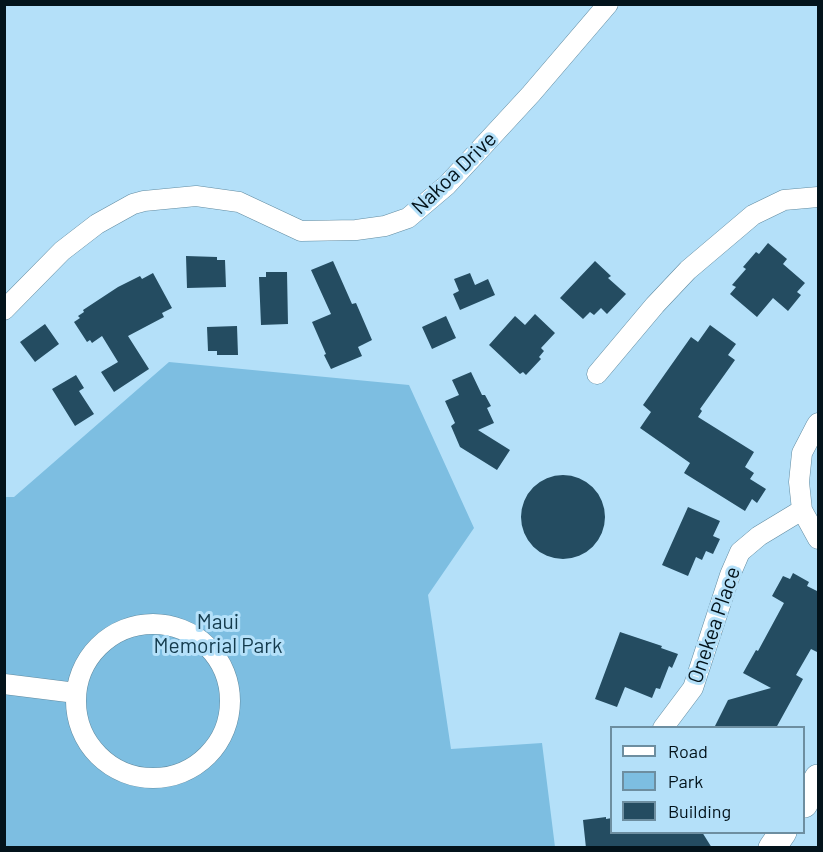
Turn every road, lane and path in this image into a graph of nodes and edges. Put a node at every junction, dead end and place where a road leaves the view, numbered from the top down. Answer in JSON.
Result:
{"nodes":[{"id":1,"x":608,"y":4,"type":"edge"},
{"id":2,"x":819,"y":196,"type":"edge"},
{"id":3,"x":4,"y":310,"type":"edge"},
{"id":4,"x":597,"y":374,"type":"dead end"},
{"id":5,"x":819,"y":423,"type":"edge"},
{"id":6,"x":802,"y":510,"type":"junction"},
{"id":7,"x":819,"y":539,"type":"edge"},
{"id":8,"x":4,"y":684,"type":"edge"},
{"id":9,"x":76,"y":693,"type":"junction"},
{"id":10,"x":664,"y":726,"type":"edge"},
{"id":11,"x":819,"y":778,"type":"edge"},
{"id":12,"x":805,"y":802,"type":"edge"},
{"id":13,"x":782,"y":834,"type":"edge"},
{"id":14,"x":772,"y":848,"type":"edge"}],
"edges":[{"from":1,"to":3,"type":"street","name":"Nakoa Drive"},
{"from":2,"to":4,"type":"street"},
{"from":5,"to":6,"type":"street"},
{"from":6,"to":7,"type":"street"},
{"from":6,"to":10,"type":"street","name":"Onekea Place"},
{"from":8,"to":9,"type":"street"},
{"from":9,"to":9,"type":"street"},
{"from":11,"to":12,"type":"street"},
{"from":13,"to":14,"type":"street"}]}
